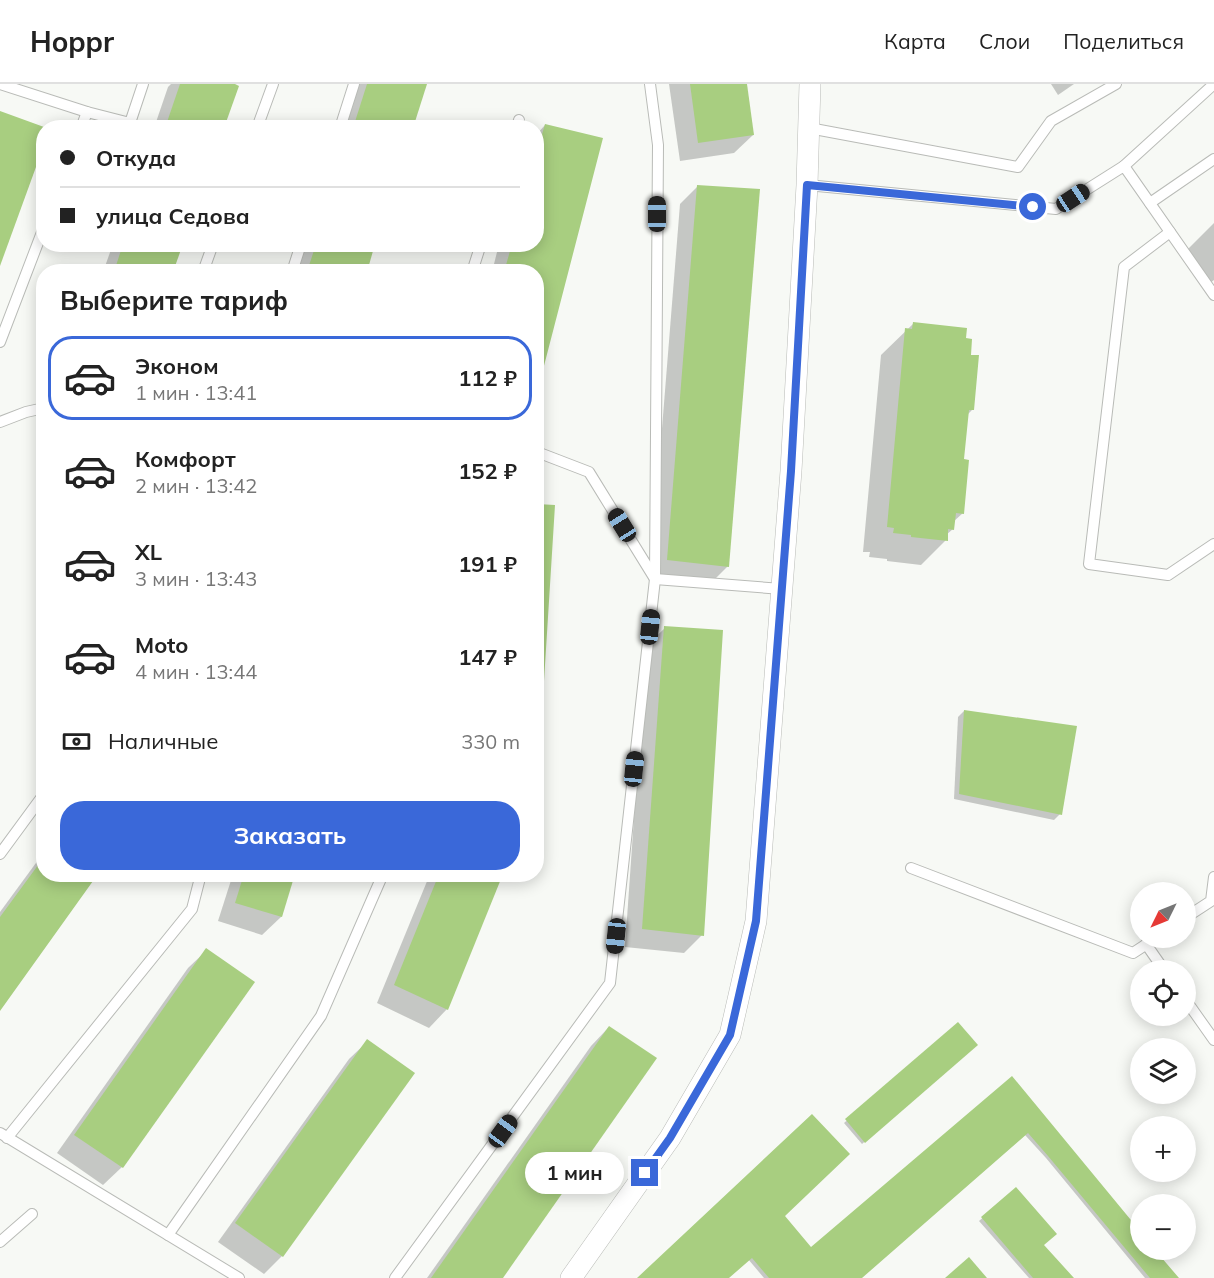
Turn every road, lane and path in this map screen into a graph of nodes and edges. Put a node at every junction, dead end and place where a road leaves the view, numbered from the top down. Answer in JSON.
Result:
{"nodes":[{"id":1,"x":0,"y":84,"type":"edge"},
{"id":2,"x":143,"y":84,"type":"edge"},
{"id":3,"x":273,"y":84,"type":"edge"},
{"id":4,"x":354,"y":84,"type":"edge"},
{"id":5,"x":650,"y":84,"type":"edge"},
{"id":6,"x":810,"y":84,"type":"edge"},
{"id":7,"x":1116,"y":84,"type":"edge"},
{"id":8,"x":1214,"y":84,"type":"edge"},
{"id":9,"x":87,"y":112,"type":"junction"},
{"id":10,"x":84,"y":120,"type":"edge"},
{"id":11,"x":118,"y":120,"type":"edge"},
{"id":12,"x":131,"y":120,"type":"edge"},
{"id":13,"x":260,"y":120,"type":"edge"},
{"id":14,"x":343,"y":120,"type":"edge"},
{"id":15,"x":809,"y":128,"type":"junction"},
{"id":16,"x":1214,"y":159,"type":"edge"},
{"id":17,"x":1124,"y":166,"type":"junction"},
{"id":18,"x":807,"y":185,"type":"junction"},
{"id":19,"x":1150,"y":203,"type":"junction"},
{"id":20,"x":1170,"y":232,"type":"junction"},
{"id":21,"x":36,"y":247,"type":"edge"},
{"id":22,"x":1214,"y":295,"type":"edge"},
{"id":23,"x":0,"y":342,"type":"edge"},
{"id":24,"x":36,"y":410,"type":"edge"},
{"id":25,"x":0,"y":422,"type":"edge"},
{"id":26,"x":544,"y":455,"type":"edge"},
{"id":27,"x":1214,"y":544,"type":"edge"},
{"id":28,"x":655,"y":579,"type":"junction"},
{"id":29,"x":782,"y":590,"type":"junction"},
{"id":30,"x":36,"y":805,"type":"edge"},
{"id":31,"x":0,"y":854,"type":"edge"},
{"id":32,"x":911,"y":868,"type":"dead end"},
{"id":33,"x":1214,"y":877,"type":"edge"},
{"id":34,"x":199,"y":882,"type":"edge"},
{"id":35,"x":380,"y":882,"type":"edge"},
{"id":36,"x":1196,"y":911,"type":"edge"},
{"id":37,"x":1140,"y":948,"type":"edge"},
{"id":38,"x":1196,"y":1015,"type":"edge"},
{"id":39,"x":1214,"y":1040,"type":"edge"},
{"id":40,"x":4,"y":1135,"type":"edge"},
{"id":41,"x":32,"y":1214,"type":"dead end"},
{"id":42,"x":168,"y":1235,"type":"junction"},
{"id":43,"x":0,"y":1242,"type":"edge"},
{"id":44,"x":239,"y":1278,"type":"edge"},
{"id":45,"x":395,"y":1278,"type":"edge"},
{"id":46,"x":571,"y":1278,"type":"edge"}],
"edges":[{"from":1,"to":9,"type":"lane"},
{"from":2,"to":12,"type":"lane"},
{"from":3,"to":13,"type":"lane"},
{"from":4,"to":14,"type":"lane"},
{"from":5,"to":28,"type":"lane"},
{"from":6,"to":15,"type":"street"},
{"from":7,"to":15,"type":"lane"},
{"from":8,"to":17,"type":"lane"},
{"from":9,"to":10,"type":"lane"},
{"from":9,"to":11,"type":"lane"},
{"from":15,"to":18,"type":"street"},
{"from":16,"to":19,"type":"lane"},
{"from":17,"to":18,"type":"lane"},
{"from":17,"to":19,"type":"lane"},
{"from":18,"to":29,"type":"street"},
{"from":19,"to":20,"type":"lane"},
{"from":20,"to":22,"type":"lane"},
{"from":20,"to":27,"type":"lane"},
{"from":21,"to":23,"type":"lane"},
{"from":24,"to":25,"type":"lane"},
{"from":26,"to":28,"type":"lane"},
{"from":28,"to":29,"type":"lane"},
{"from":28,"to":45,"type":"lane"},
{"from":29,"to":46,"type":"street"},
{"from":30,"to":31,"type":"lane"},
{"from":32,"to":37,"type":"lane"},
{"from":33,"to":36,"type":"lane"},
{"from":34,"to":40,"type":"lane"},
{"from":35,"to":42,"type":"lane"},
{"from":38,"to":39,"type":"lane"},
{"from":40,"to":42,"type":"lane"},
{"from":41,"to":43,"type":"lane"},
{"from":42,"to":44,"type":"lane"}]}
